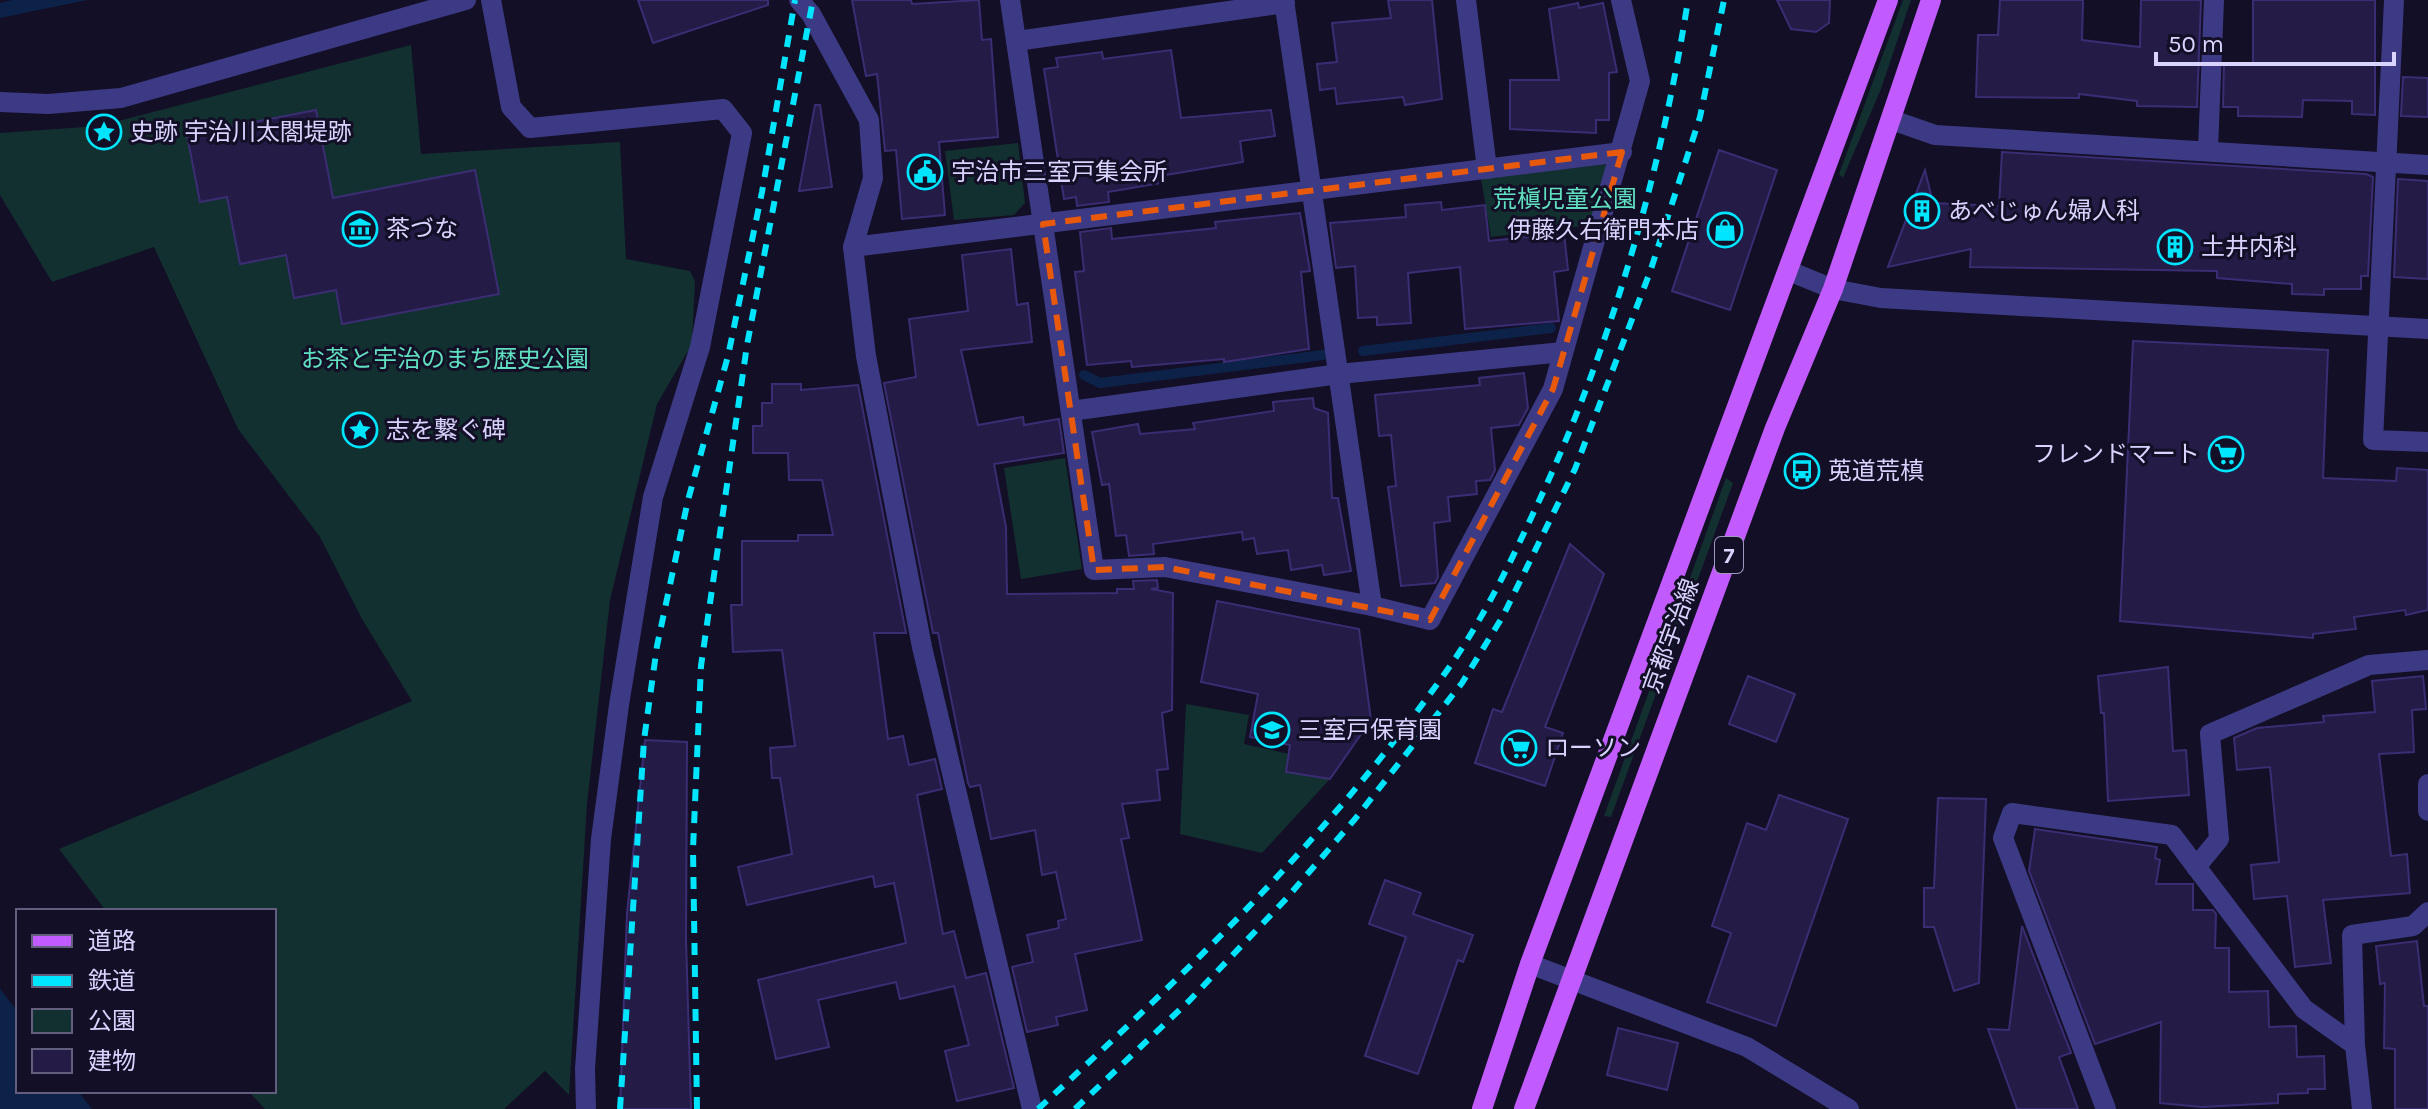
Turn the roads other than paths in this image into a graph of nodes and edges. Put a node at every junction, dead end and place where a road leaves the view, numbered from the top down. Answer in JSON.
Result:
{"nodes":[{"id":1,"x":466,"y":0,"type":"edge"},
{"id":2,"x":491,"y":0,"type":"edge"},
{"id":3,"x":799,"y":0,"type":"edge"},
{"id":4,"x":1010,"y":0,"type":"edge"},
{"id":5,"x":1466,"y":0,"type":"edge"},
{"id":6,"x":1621,"y":0,"type":"edge"},
{"id":7,"x":1888,"y":0,"type":"edge"},
{"id":8,"x":1931,"y":0,"type":"edge"},
{"id":9,"x":2214,"y":0,"type":"edge"},
{"id":10,"x":2394,"y":0,"type":"edge"},
{"id":11,"x":1285,"y":1,"type":"edge"},
{"id":12,"x":1016,"y":41,"type":"junction"},
{"id":13,"x":0,"y":102,"type":"edge"},
{"id":14,"x":1892,"y":120,"type":"junction"},
{"id":15,"x":2208,"y":149,"type":"junction"},
{"id":16,"x":1622,"y":152,"type":"junction"},
{"id":17,"x":2385,"y":163,"type":"junction"},
{"id":18,"x":2428,"y":165,"type":"edge"},
{"id":19,"x":1487,"y":169,"type":"junction"},
{"id":20,"x":1312,"y":191,"type":"junction"},
{"id":21,"x":1043,"y":224,"type":"junction"},
{"id":22,"x":853,"y":247,"type":"junction"},
{"id":23,"x":1789,"y":271,"type":"junction"},
{"id":24,"x":1833,"y":289,"type":"junction"},
{"id":25,"x":2379,"y":326,"type":"junction"},
{"id":26,"x":2428,"y":329,"type":"edge"},
{"id":27,"x":1563,"y":352,"type":"junction"},
{"id":28,"x":1339,"y":374,"type":"junction"},
{"id":29,"x":1071,"y":411,"type":"junction"},
{"id":30,"x":2428,"y":442,"type":"edge"},
{"id":31,"x":1372,"y":606,"type":"junction"},
{"id":32,"x":2428,"y":660,"type":"edge"},
{"id":33,"x":2428,"y":784,"type":"edge"},
{"id":34,"x":2428,"y":811,"type":"edge"},
{"id":35,"x":2196,"y":867,"type":"junction"},
{"id":36,"x":2428,"y":912,"type":"edge"},
{"id":37,"x":1530,"y":964,"type":"junction"},
{"id":38,"x":1573,"y":979,"type":"junction"},
{"id":39,"x":2355,"y":1045,"type":"junction"},
{"id":40,"x":586,"y":1109,"type":"edge"},
{"id":41,"x":1032,"y":1109,"type":"edge"},
{"id":42,"x":1482,"y":1109,"type":"edge"},
{"id":43,"x":1524,"y":1109,"type":"edge"},
{"id":44,"x":1849,"y":1109,"type":"edge"},
{"id":45,"x":2106,"y":1109,"type":"edge"},
{"id":46,"x":2362,"y":1109,"type":"edge"}],
"edges":[{"from":1,"to":13,"type":"street"},
{"from":2,"to":40,"type":"street"},
{"from":3,"to":22,"type":"street"},
{"from":4,"to":12,"type":"street"},
{"from":5,"to":19,"type":"street"},
{"from":6,"to":16,"type":"street"},
{"from":7,"to":23,"type":"main road","name":"京都宇治線","number":"7"},
{"from":8,"to":14,"type":"main road","name":"京都宇治線","number":"7"},
{"from":9,"to":15,"type":"street"},
{"from":10,"to":17,"type":"street"},
{"from":11,"to":12,"type":"street"},
{"from":11,"to":20,"type":"street"},
{"from":12,"to":21,"type":"street"},
{"from":14,"to":15,"type":"street"},
{"from":14,"to":24,"type":"main road","name":"京都宇治線","number":"7"},
{"from":15,"to":17,"type":"street"},
{"from":16,"to":19,"type":"street"},
{"from":16,"to":27,"type":"street"},
{"from":17,"to":18,"type":"street"},
{"from":17,"to":25,"type":"street"},
{"from":19,"to":20,"type":"street"},
{"from":20,"to":21,"type":"street"},
{"from":20,"to":28,"type":"street"},
{"from":21,"to":22,"type":"street"},
{"from":21,"to":29,"type":"street"},
{"from":22,"to":41,"type":"street"},
{"from":23,"to":24,"type":"street"},
{"from":23,"to":37,"type":"main road","name":"京都宇治線","number":"7"},
{"from":24,"to":25,"type":"street"},
{"from":24,"to":38,"type":"main road","name":"京都宇治線","number":"7"},
{"from":25,"to":26,"type":"street"},
{"from":25,"to":30,"type":"street"},
{"from":27,"to":28,"type":"street"},
{"from":27,"to":31,"type":"street"},
{"from":28,"to":29,"type":"street"},
{"from":28,"to":31,"type":"street"},
{"from":29,"to":31,"type":"street"},
{"from":32,"to":35,"type":"street"},
{"from":33,"to":34,"type":"street"},
{"from":35,"to":39,"type":"street"},
{"from":35,"to":45,"type":"street"},
{"from":36,"to":39,"type":"street"},
{"from":37,"to":38,"type":"street"},
{"from":37,"to":42,"type":"main road","name":"京都宇治線","number":"7"},
{"from":38,"to":43,"type":"main road","name":"京都宇治線","number":"7"},
{"from":38,"to":44,"type":"street"},
{"from":39,"to":46,"type":"street"}]}
